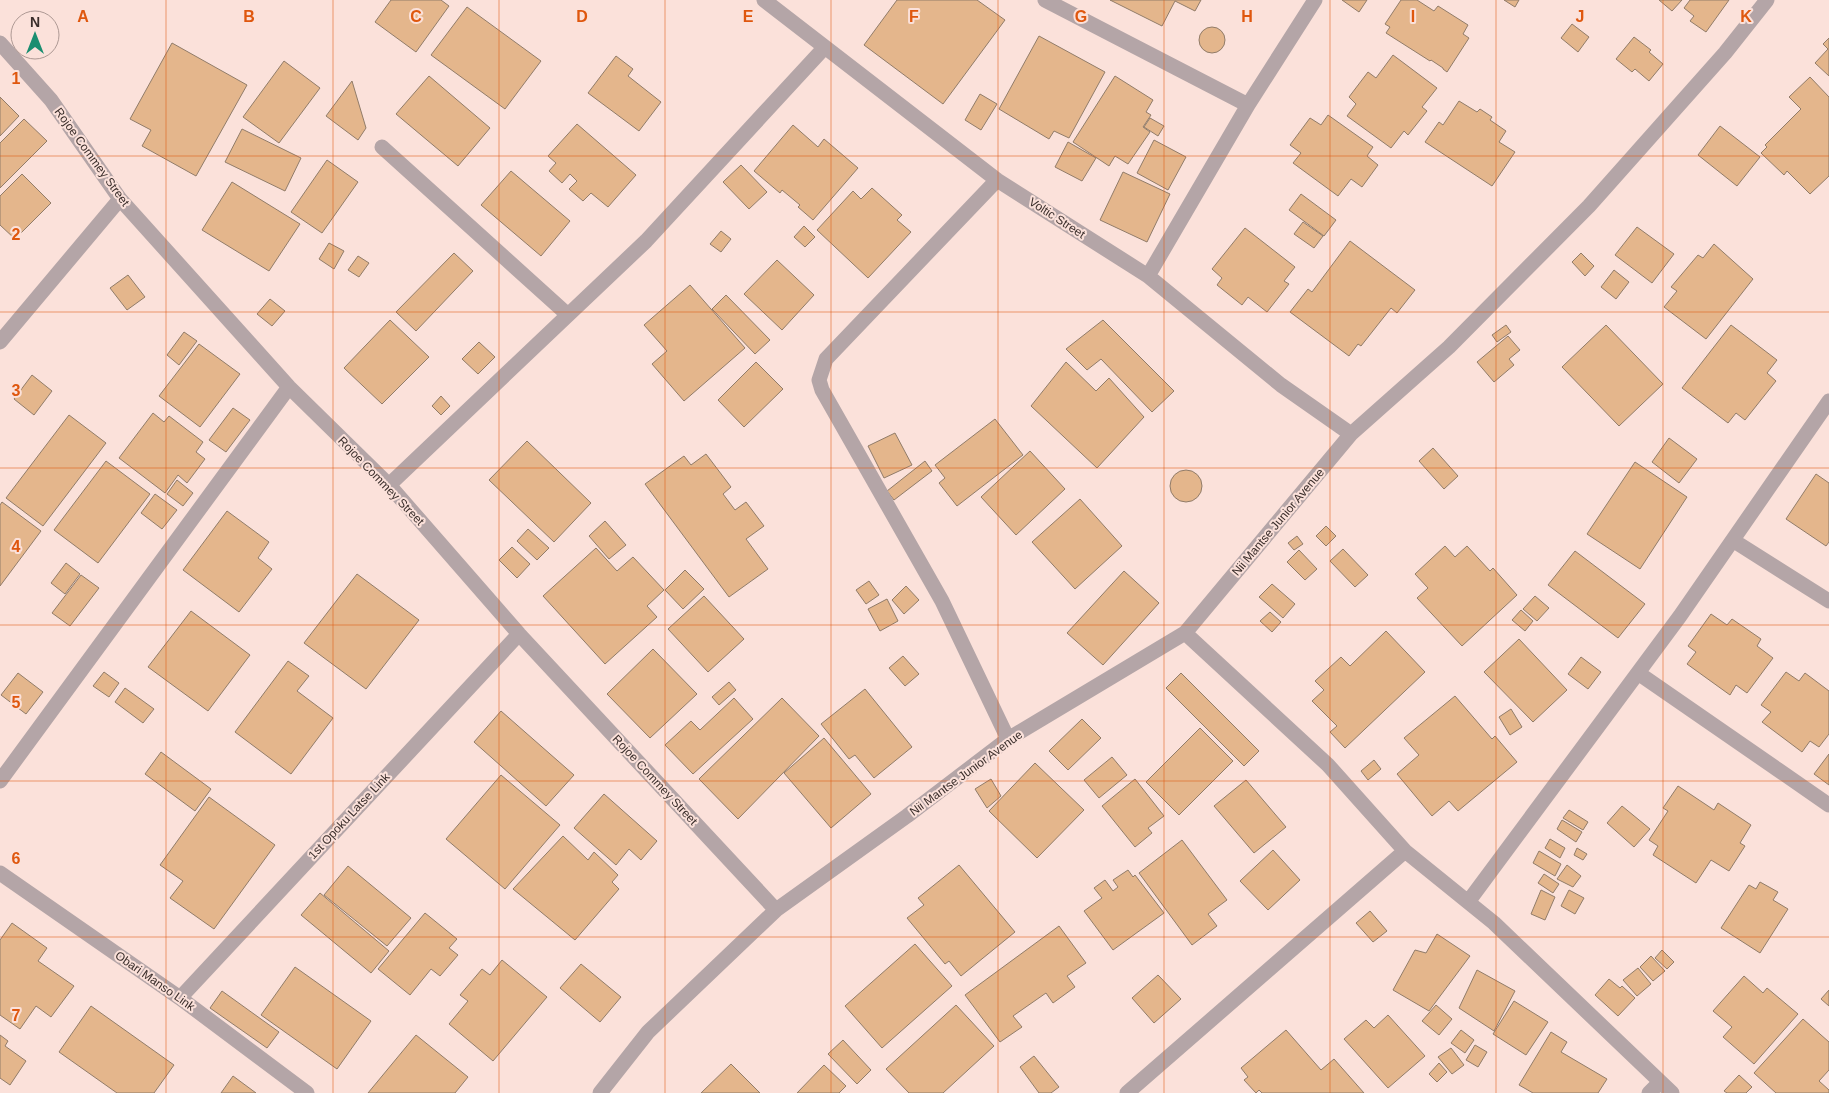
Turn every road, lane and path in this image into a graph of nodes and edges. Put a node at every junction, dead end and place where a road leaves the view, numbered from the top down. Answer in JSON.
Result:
{"nodes":[{"id":1,"x":764,"y":0,"type":"edge"},
{"id":2,"x":1045,"y":0,"type":"edge"},
{"id":3,"x":1315,"y":0,"type":"edge"},
{"id":4,"x":1767,"y":0,"type":"edge"},
{"id":5,"x":0,"y":42,"type":"edge"},
{"id":6,"x":824,"y":47,"type":"junction"},
{"id":7,"x":1248,"y":105,"type":"junction"},
{"id":8,"x":382,"y":147,"type":"dead end"},
{"id":9,"x":998,"y":180,"type":"junction"},
{"id":10,"x":120,"y":199,"type":"junction"},
{"id":11,"x":1148,"y":276,"type":"junction"},
{"id":12,"x":568,"y":315,"type":"junction"},
{"id":13,"x":0,"y":342,"type":"edge"},
{"id":14,"x":289,"y":387,"type":"junction"},
{"id":15,"x":1829,"y":401,"type":"edge"},
{"id":16,"x":1350,"y":434,"type":"junction"},
{"id":17,"x":389,"y":485,"type":"junction"},
{"id":18,"x":1734,"y":541,"type":"junction"},
{"id":19,"x":1829,"y":601,"type":"edge"},
{"id":20,"x":1185,"y":632,"type":"junction"},
{"id":21,"x":519,"y":634,"type":"junction"},
{"id":22,"x":1638,"y":673,"type":"junction"},
{"id":23,"x":1008,"y":739,"type":"junction"},
{"id":24,"x":0,"y":781,"type":"edge"},
{"id":25,"x":1829,"y":805,"type":"edge"},
{"id":26,"x":1406,"y":851,"type":"junction"},
{"id":27,"x":0,"y":873,"type":"edge"},
{"id":28,"x":1468,"y":902,"type":"junction"},
{"id":29,"x":776,"y":910,"type":"junction"},
{"id":30,"x":180,"y":998,"type":"junction"},
{"id":31,"x":1660,"y":1082,"type":"junction"},
{"id":32,"x":307,"y":1093,"type":"edge"},
{"id":33,"x":600,"y":1093,"type":"edge"},
{"id":34,"x":1126,"y":1093,"type":"edge"},
{"id":35,"x":1649,"y":1093,"type":"edge"},
{"id":36,"x":1672,"y":1093,"type":"edge"}],
"edges":[{"from":1,"to":6,"type":"street","name":"Voltic Street"},
{"from":2,"to":7,"type":"street"},
{"from":3,"to":7,"type":"street"},
{"from":4,"to":16,"type":"street","name":"Nii Mantse Junior Avenue"},
{"from":5,"to":10,"type":"street","name":"Rojoe Commey Street"},
{"from":6,"to":9,"type":"street","name":"Voltic Street"},
{"from":6,"to":12,"type":"street"},
{"from":7,"to":11,"type":"street"},
{"from":8,"to":12,"type":"street"},
{"from":9,"to":11,"type":"street","name":"Voltic Street"},
{"from":9,"to":23,"type":"street"},
{"from":10,"to":13,"type":"street"},
{"from":10,"to":14,"type":"street","name":"Rojoe Commey Street"},
{"from":11,"to":16,"type":"street","name":"Voltic Street"},
{"from":12,"to":17,"type":"street"},
{"from":14,"to":17,"type":"street","name":"Rojoe Commey Street"},
{"from":14,"to":24,"type":"street"},
{"from":15,"to":18,"type":"street"},
{"from":16,"to":20,"type":"street","name":"Nii Mantse Junior Avenue"},
{"from":17,"to":21,"type":"street","name":"Rojoe Commey Street"},
{"from":18,"to":19,"type":"street"},
{"from":18,"to":22,"type":"street"},
{"from":20,"to":23,"type":"street","name":"Nii Mantse Junior Avenue"},
{"from":20,"to":26,"type":"street"},
{"from":21,"to":29,"type":"street","name":"Rojoe Commey Street"},
{"from":21,"to":30,"type":"street","name":"1st Opoku Latse Link"},
{"from":22,"to":25,"type":"street"},
{"from":22,"to":28,"type":"street"},
{"from":23,"to":29,"type":"street","name":"Nii Mantse Junior Avenue"},
{"from":26,"to":28,"type":"street"},
{"from":26,"to":34,"type":"street"},
{"from":27,"to":30,"type":"street","name":"Obari Manso Link"},
{"from":28,"to":31,"type":"street"},
{"from":29,"to":33,"type":"street","name":"Nii Mantse Junior Avenue"},
{"from":30,"to":32,"type":"street","name":"Obari Manso Link"},
{"from":31,"to":35,"type":"street"},
{"from":31,"to":36,"type":"street"}]}
